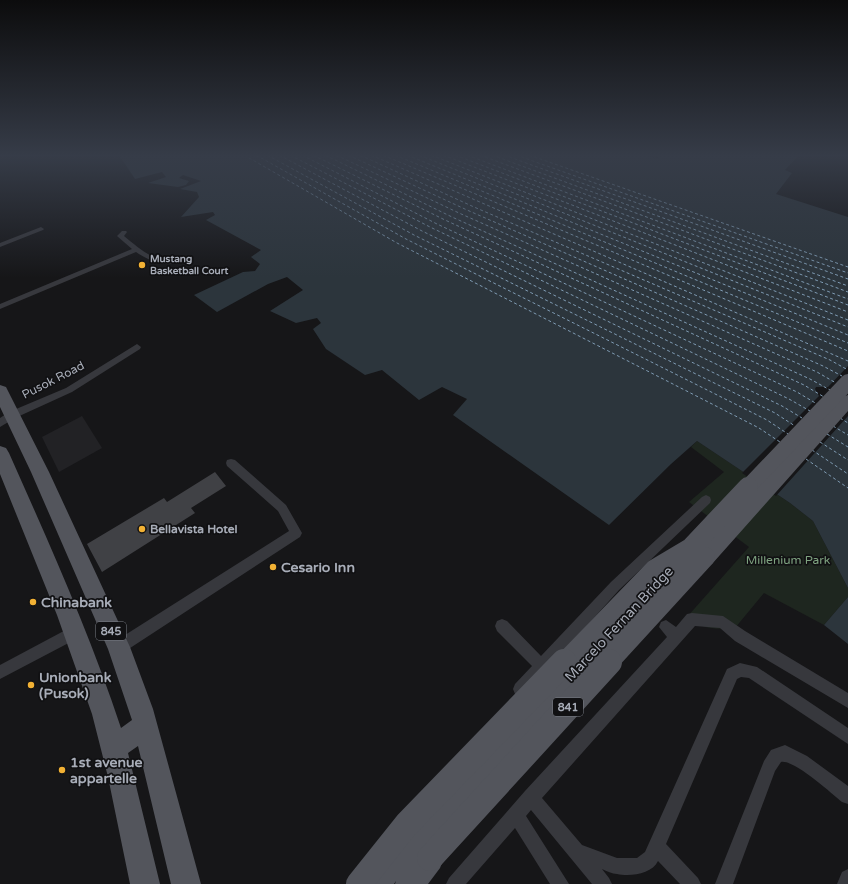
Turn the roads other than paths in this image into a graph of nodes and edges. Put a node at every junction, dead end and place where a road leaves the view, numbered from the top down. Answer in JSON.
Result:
{"nodes":[{"id":1,"x":41,"y":229,"type":"dead end"},
{"id":2,"x":124,"y":232,"type":"dead end"},
{"id":3,"x":0,"y":245,"type":"edge"},
{"id":4,"x":137,"y":249,"type":"junction"},
{"id":5,"x":173,"y":261,"type":"dead end"},
{"id":6,"x":0,"y":307,"type":"edge"},
{"id":7,"x":137,"y":347,"type":"dead end"},
{"id":8,"x":848,"y":382,"type":"edge"},
{"id":9,"x":0,"y":391,"type":"edge"},
{"id":10,"x":848,"y":401,"type":"edge"},
{"id":11,"x":6,"y":419,"type":"edge"},
{"id":12,"x":0,"y":452,"type":"edge"},
{"id":13,"x":231,"y":463,"type":"dead end"},
{"id":14,"x":706,"y":500,"type":"dead end"},
{"id":15,"x":692,"y":547,"type":"junction"},
{"id":16,"x":502,"y":626,"type":"dead end"},
{"id":17,"x":75,"y":632,"type":"junction"},
{"id":18,"x":119,"y":647,"type":"junction"},
{"id":19,"x":541,"y":666,"type":"junction"},
{"id":20,"x":0,"y":672,"type":"edge"},
{"id":21,"x":848,"y":701,"type":"edge"},
{"id":22,"x":146,"y":726,"type":"junction"},
{"id":23,"x":848,"y":737,"type":"edge"},
{"id":24,"x":114,"y":748,"type":"junction"},
{"id":25,"x":848,"y":796,"type":"edge"},
{"id":26,"x":531,"y":797,"type":"junction"},
{"id":27,"x":516,"y":815,"type":"junction"},
{"id":28,"x":657,"y":847,"type":"junction"},
{"id":29,"x":577,"y":852,"type":"junction"},
{"id":30,"x":848,"y":878,"type":"edge"},
{"id":31,"x":145,"y":884,"type":"edge"},
{"id":32,"x":186,"y":884,"type":"edge"},
{"id":33,"x":344,"y":884,"type":"edge"},
{"id":34,"x":359,"y":884,"type":"edge"},
{"id":35,"x":374,"y":884,"type":"edge"},
{"id":36,"x":410,"y":884,"type":"edge"},
{"id":37,"x":455,"y":884,"type":"edge"},
{"id":38,"x":560,"y":884,"type":"edge"},
{"id":39,"x":603,"y":884,"type":"edge"},
{"id":40,"x":692,"y":884,"type":"edge"},
{"id":41,"x":724,"y":884,"type":"edge"},
{"id":42,"x":846,"y":884,"type":"edge"}],
"edges":[{"from":1,"to":3,"type":"street"},
{"from":2,"to":4,"type":"street"},
{"from":4,"to":5,"type":"street"},
{"from":4,"to":6,"type":"street"},
{"from":7,"to":11,"type":"street","name":"Pusok Road"},
{"from":8,"to":15,"type":"main road","name":"Marcelo Fernan Bridge","number":"841","bridge":true},
{"from":9,"to":11,"type":"main road","number":"845"},
{"from":10,"to":36,"type":"main road","name":"Marcelo Fernan Bridge","number":"841","bridge":true},
{"from":11,"to":18,"type":"main road","number":"845"},
{"from":12,"to":17,"type":"main road","number":"845"},
{"from":13,"to":18,"type":"street"},
{"from":14,"to":19,"type":"street"},
{"from":15,"to":34,"type":"main road","bridge":true},
{"from":15,"to":35,"type":"main road","name":"Marcelo Fernan Bridge","number":"841","bridge":true},
{"from":16,"to":19,"type":"street"},
{"from":17,"to":20,"type":"street"},
{"from":17,"to":24,"type":"main road","number":"845"},
{"from":18,"to":22,"type":"main road","number":"845"},
{"from":19,"to":33,"type":"street"},
{"from":21,"to":26,"type":"street"},
{"from":22,"to":24,"type":"main road"},
{"from":22,"to":32,"type":"main road","number":"845"},
{"from":23,"to":28,"type":"street"},
{"from":24,"to":31,"type":"main road","number":"845"},
{"from":25,"to":41,"type":"street"},
{"from":26,"to":27,"type":"street"},
{"from":26,"to":29,"type":"street"},
{"from":27,"to":37,"type":"street"},
{"from":27,"to":38,"type":"street"},
{"from":28,"to":29,"type":"street"},
{"from":28,"to":40,"type":"street"},
{"from":29,"to":39,"type":"street"},
{"from":30,"to":42,"type":"street"}]}
